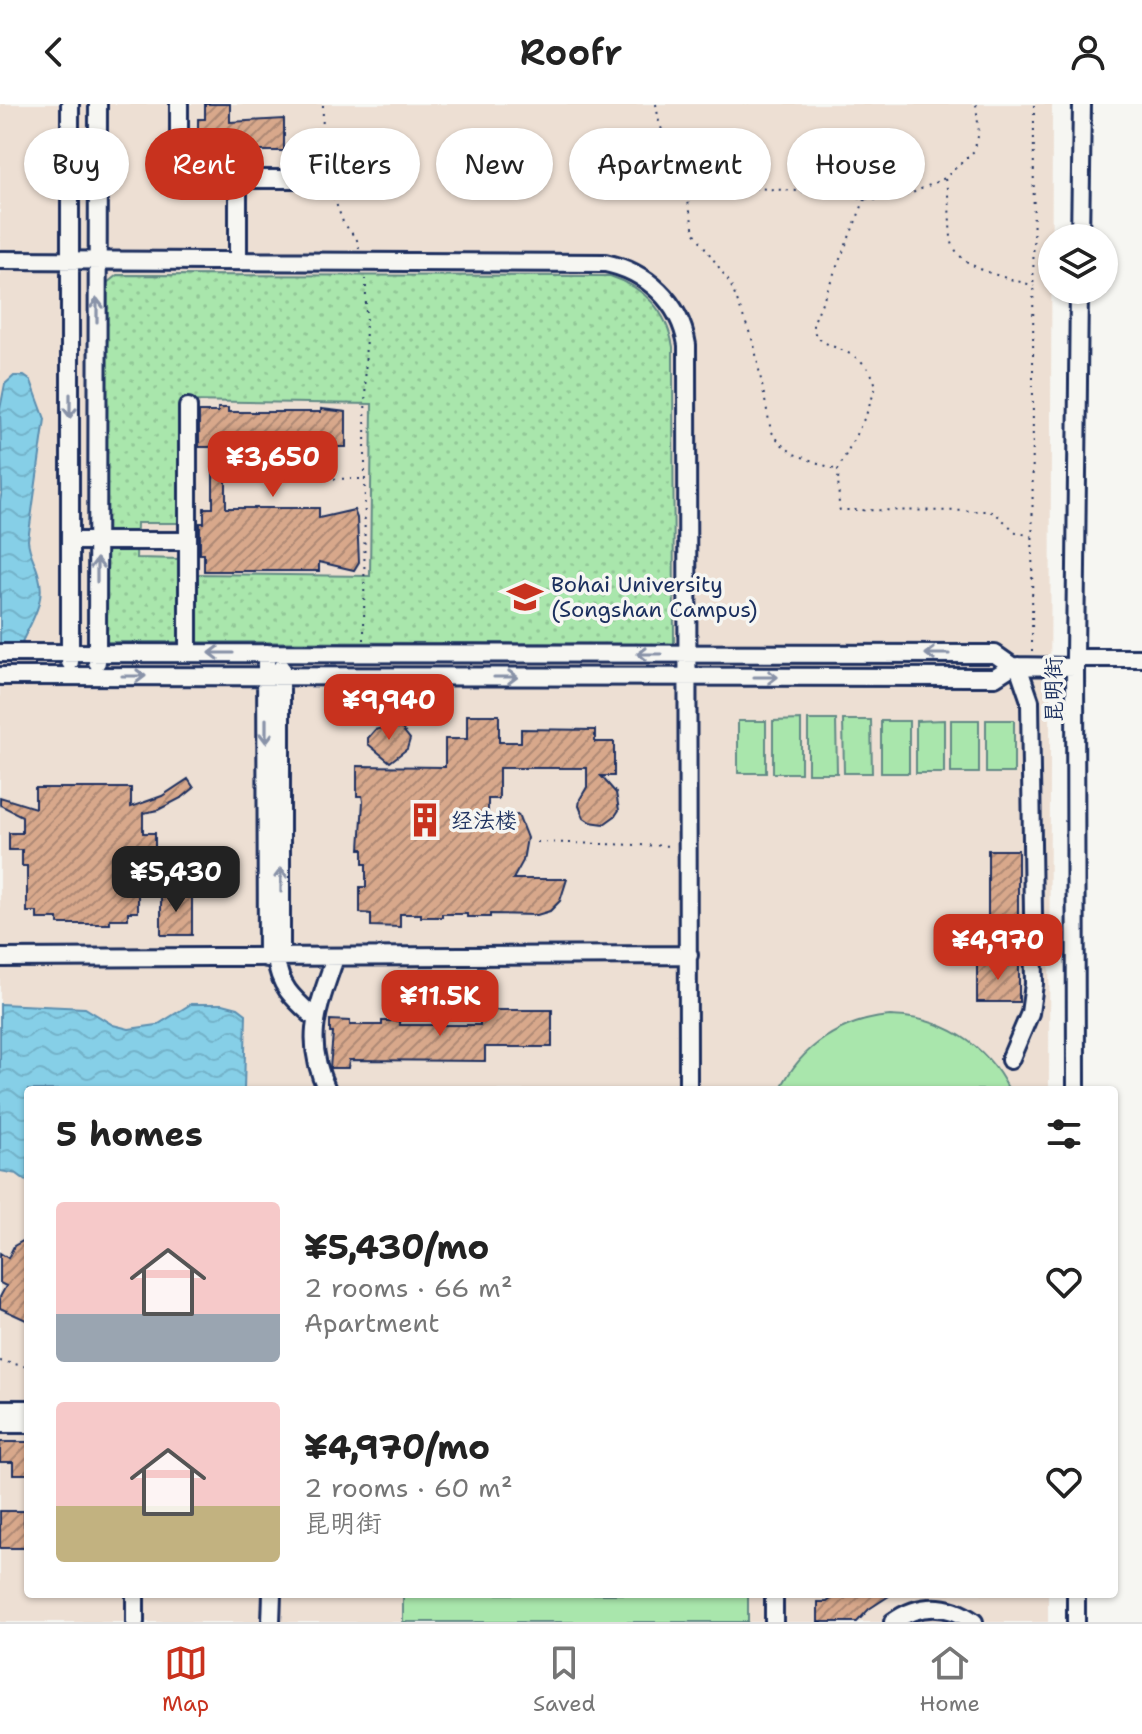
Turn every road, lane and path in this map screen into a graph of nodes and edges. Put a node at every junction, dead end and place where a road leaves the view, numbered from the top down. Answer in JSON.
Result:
{"nodes":[{"id":1,"x":70,"y":104,"type":"edge"},
{"id":2,"x":98,"y":104,"type":"edge"},
{"id":3,"x":179,"y":104,"type":"edge"},
{"id":4,"x":323,"y":104,"type":"edge"},
{"id":5,"x":656,"y":104,"type":"edge"},
{"id":6,"x":976,"y":104,"type":"edge"},
{"id":7,"x":1034,"y":104,"type":"edge"},
{"id":8,"x":1082,"y":104,"type":"edge"},
{"id":9,"x":179,"y":128,"type":"edge"},
{"id":10,"x":323,"y":128,"type":"edge"},
{"id":11,"x":661,"y":128,"type":"edge"},
{"id":12,"x":945,"y":178,"type":"junction"},
{"id":13,"x":925,"y":186,"type":"edge"},
{"id":14,"x":238,"y":200,"type":"edge"},
{"id":15,"x":335,"y":200,"type":"edge"},
{"id":16,"x":686,"y":200,"type":"edge"},
{"id":17,"x":865,"y":200,"type":"edge"},
{"id":18,"x":1080,"y":224,"type":"edge"},
{"id":19,"x":0,"y":260,"type":"edge"},
{"id":20,"x":70,"y":260,"type":"junction"},
{"id":21,"x":97,"y":260,"type":"junction"},
{"id":22,"x":238,"y":261,"type":"junction"},
{"id":23,"x":364,"y":261,"type":"junction"},
{"id":24,"x":1034,"y":286,"type":"junction"},
{"id":25,"x":1079,"y":304,"type":"edge"},
{"id":26,"x":188,"y":407,"type":"dead end"},
{"id":27,"x":838,"y":470,"type":"junction"},
{"id":28,"x":230,"y":478,"type":"dead end"},
{"id":29,"x":365,"y":479,"type":"junction"},
{"id":30,"x":1034,"y":537,"type":"junction"},
{"id":31,"x":70,"y":541,"type":"junction"},
{"id":32,"x":97,"y":541,"type":"junction"},
{"id":33,"x":188,"y":541,"type":"junction"},
{"id":34,"x":0,"y":653,"type":"edge"},
{"id":35,"x":70,"y":653,"type":"junction"},
{"id":36,"x":97,"y":653,"type":"junction"},
{"id":37,"x":188,"y":653,"type":"junction"},
{"id":38,"x":274,"y":653,"type":"junction"},
{"id":39,"x":364,"y":653,"type":"junction"},
{"id":40,"x":688,"y":654,"type":"junction"},
{"id":41,"x":1142,"y":658,"type":"edge"},
{"id":42,"x":1075,"y":662,"type":"junction"},
{"id":43,"x":1020,"y":666,"type":"junction"},
{"id":44,"x":0,"y":676,"type":"edge"},
{"id":45,"x":70,"y":676,"type":"junction"},
{"id":46,"x":97,"y":676,"type":"junction"},
{"id":47,"x":274,"y":676,"type":"junction"},
{"id":48,"x":688,"y":677,"type":"junction"},
{"id":49,"x":537,"y":842,"type":"dead end"},
{"id":50,"x":689,"y":847,"type":"junction"},
{"id":51,"x":689,"y":955,"type":"junction"},
{"id":52,"x":0,"y":958,"type":"edge"},
{"id":53,"x":275,"y":958,"type":"junction"},
{"id":54,"x":335,"y":958,"type":"junction"},
{"id":55,"x":315,"y":1018,"type":"junction"},
{"id":56,"x":1010,"y":1060,"type":"dead end"},
{"id":57,"x":325,"y":1086,"type":"edge"},
{"id":58,"x":688,"y":1086,"type":"edge"},
{"id":59,"x":1076,"y":1086,"type":"edge"},
{"id":60,"x":0,"y":1361,"type":"edge"},
{"id":61,"x":24,"y":1366,"type":"edge"},
{"id":62,"x":0,"y":1409,"type":"edge"},
{"id":63,"x":24,"y":1409,"type":"edge"},
{"id":64,"x":0,"y":1424,"type":"edge"},
{"id":65,"x":24,"y":1424,"type":"edge"},
{"id":66,"x":135,"y":1598,"type":"edge"},
{"id":67,"x":272,"y":1598,"type":"edge"},
{"id":68,"x":774,"y":1598,"type":"edge"},
{"id":69,"x":1076,"y":1598,"type":"edge"},
{"id":70,"x":135,"y":1622,"type":"edge"},
{"id":71,"x":271,"y":1622,"type":"edge"},
{"id":72,"x":774,"y":1622,"type":"edge"},
{"id":73,"x":893,"y":1622,"type":"edge"},
{"id":74,"x":974,"y":1622,"type":"edge"},
{"id":75,"x":1076,"y":1622,"type":"edge"}],
"edges":[{"from":1,"to":20,"type":"street"},
{"from":2,"to":21,"type":"street"},
{"from":3,"to":9,"type":"street"},
{"from":4,"to":10,"type":"path"},
{"from":5,"to":11,"type":"path"},
{"from":6,"to":12,"type":"path"},
{"from":7,"to":24,"type":"path"},
{"from":8,"to":18,"type":"street"},
{"from":12,"to":13,"type":"path"},
{"from":12,"to":24,"type":"path"},
{"from":14,"to":22,"type":"street"},
{"from":15,"to":23,"type":"path"},
{"from":16,"to":27,"type":"path"},
{"from":17,"to":27,"type":"path"},
{"from":19,"to":20,"type":"street"},
{"from":20,"to":21,"type":"street"},
{"from":20,"to":31,"type":"street","one_way":true},
{"from":21,"to":22,"type":"street"},
{"from":32,"to":21,"type":"street","one_way":true},
{"from":22,"to":23,"type":"street"},
{"from":23,"to":29,"type":"path"},
{"from":23,"to":40,"type":"street"},
{"from":24,"to":30,"type":"path"},
{"from":25,"to":42,"type":"street","name":"昆明街"},
{"from":26,"to":33,"type":"street"},
{"from":27,"to":30,"type":"path"},
{"from":28,"to":29,"type":"path"},
{"from":29,"to":39,"type":"path"},
{"from":30,"to":43,"type":"path"},
{"from":31,"to":32,"type":"street"},
{"from":31,"to":35,"type":"street"},
{"from":32,"to":33,"type":"street"},
{"from":36,"to":32,"type":"street","one_way":true},
{"from":33,"to":37,"type":"street"},
{"from":34,"to":35,"type":"street"},
{"from":35,"to":36,"type":"street"},
{"from":35,"to":45,"type":"street"},
{"from":36,"to":37,"type":"street"},
{"from":36,"to":46,"type":"street"},
{"from":38,"to":37,"type":"street","one_way":true},
{"from":38,"to":39,"type":"street"},
{"from":38,"to":47,"type":"street"},
{"from":40,"to":39,"type":"street","one_way":true},
{"from":43,"to":40,"type":"street","one_way":true},
{"from":40,"to":48,"type":"street"},
{"from":41,"to":42,"type":"street"},
{"from":42,"to":43,"type":"street"},
{"from":42,"to":59,"type":"street","name":"昆明街"},
{"from":48,"to":43,"type":"street","one_way":true},
{"from":43,"to":56,"type":"street"},
{"from":44,"to":45,"type":"street"},
{"from":45,"to":46,"type":"street"},
{"from":46,"to":47,"type":"street","one_way":true},
{"from":47,"to":48,"type":"street","one_way":true},
{"from":47,"to":53,"type":"street"},
{"from":48,"to":50,"type":"street"},
{"from":49,"to":50,"type":"path"},
{"from":50,"to":51,"type":"street"},
{"from":51,"to":54,"type":"street"},
{"from":51,"to":58,"type":"street"},
{"from":52,"to":53,"type":"street"},
{"from":53,"to":54,"type":"street"},
{"from":53,"to":55,"type":"street"},
{"from":54,"to":55,"type":"street"},
{"from":55,"to":57,"type":"street"},
{"from":60,"to":61,"type":"path"},
{"from":62,"to":63,"type":"street"},
{"from":64,"to":65,"type":"street"},
{"from":66,"to":70,"type":"street"},
{"from":67,"to":71,"type":"street"},
{"from":68,"to":72,"type":"street"},
{"from":69,"to":75,"type":"street"},
{"from":73,"to":74,"type":"street"}]}
